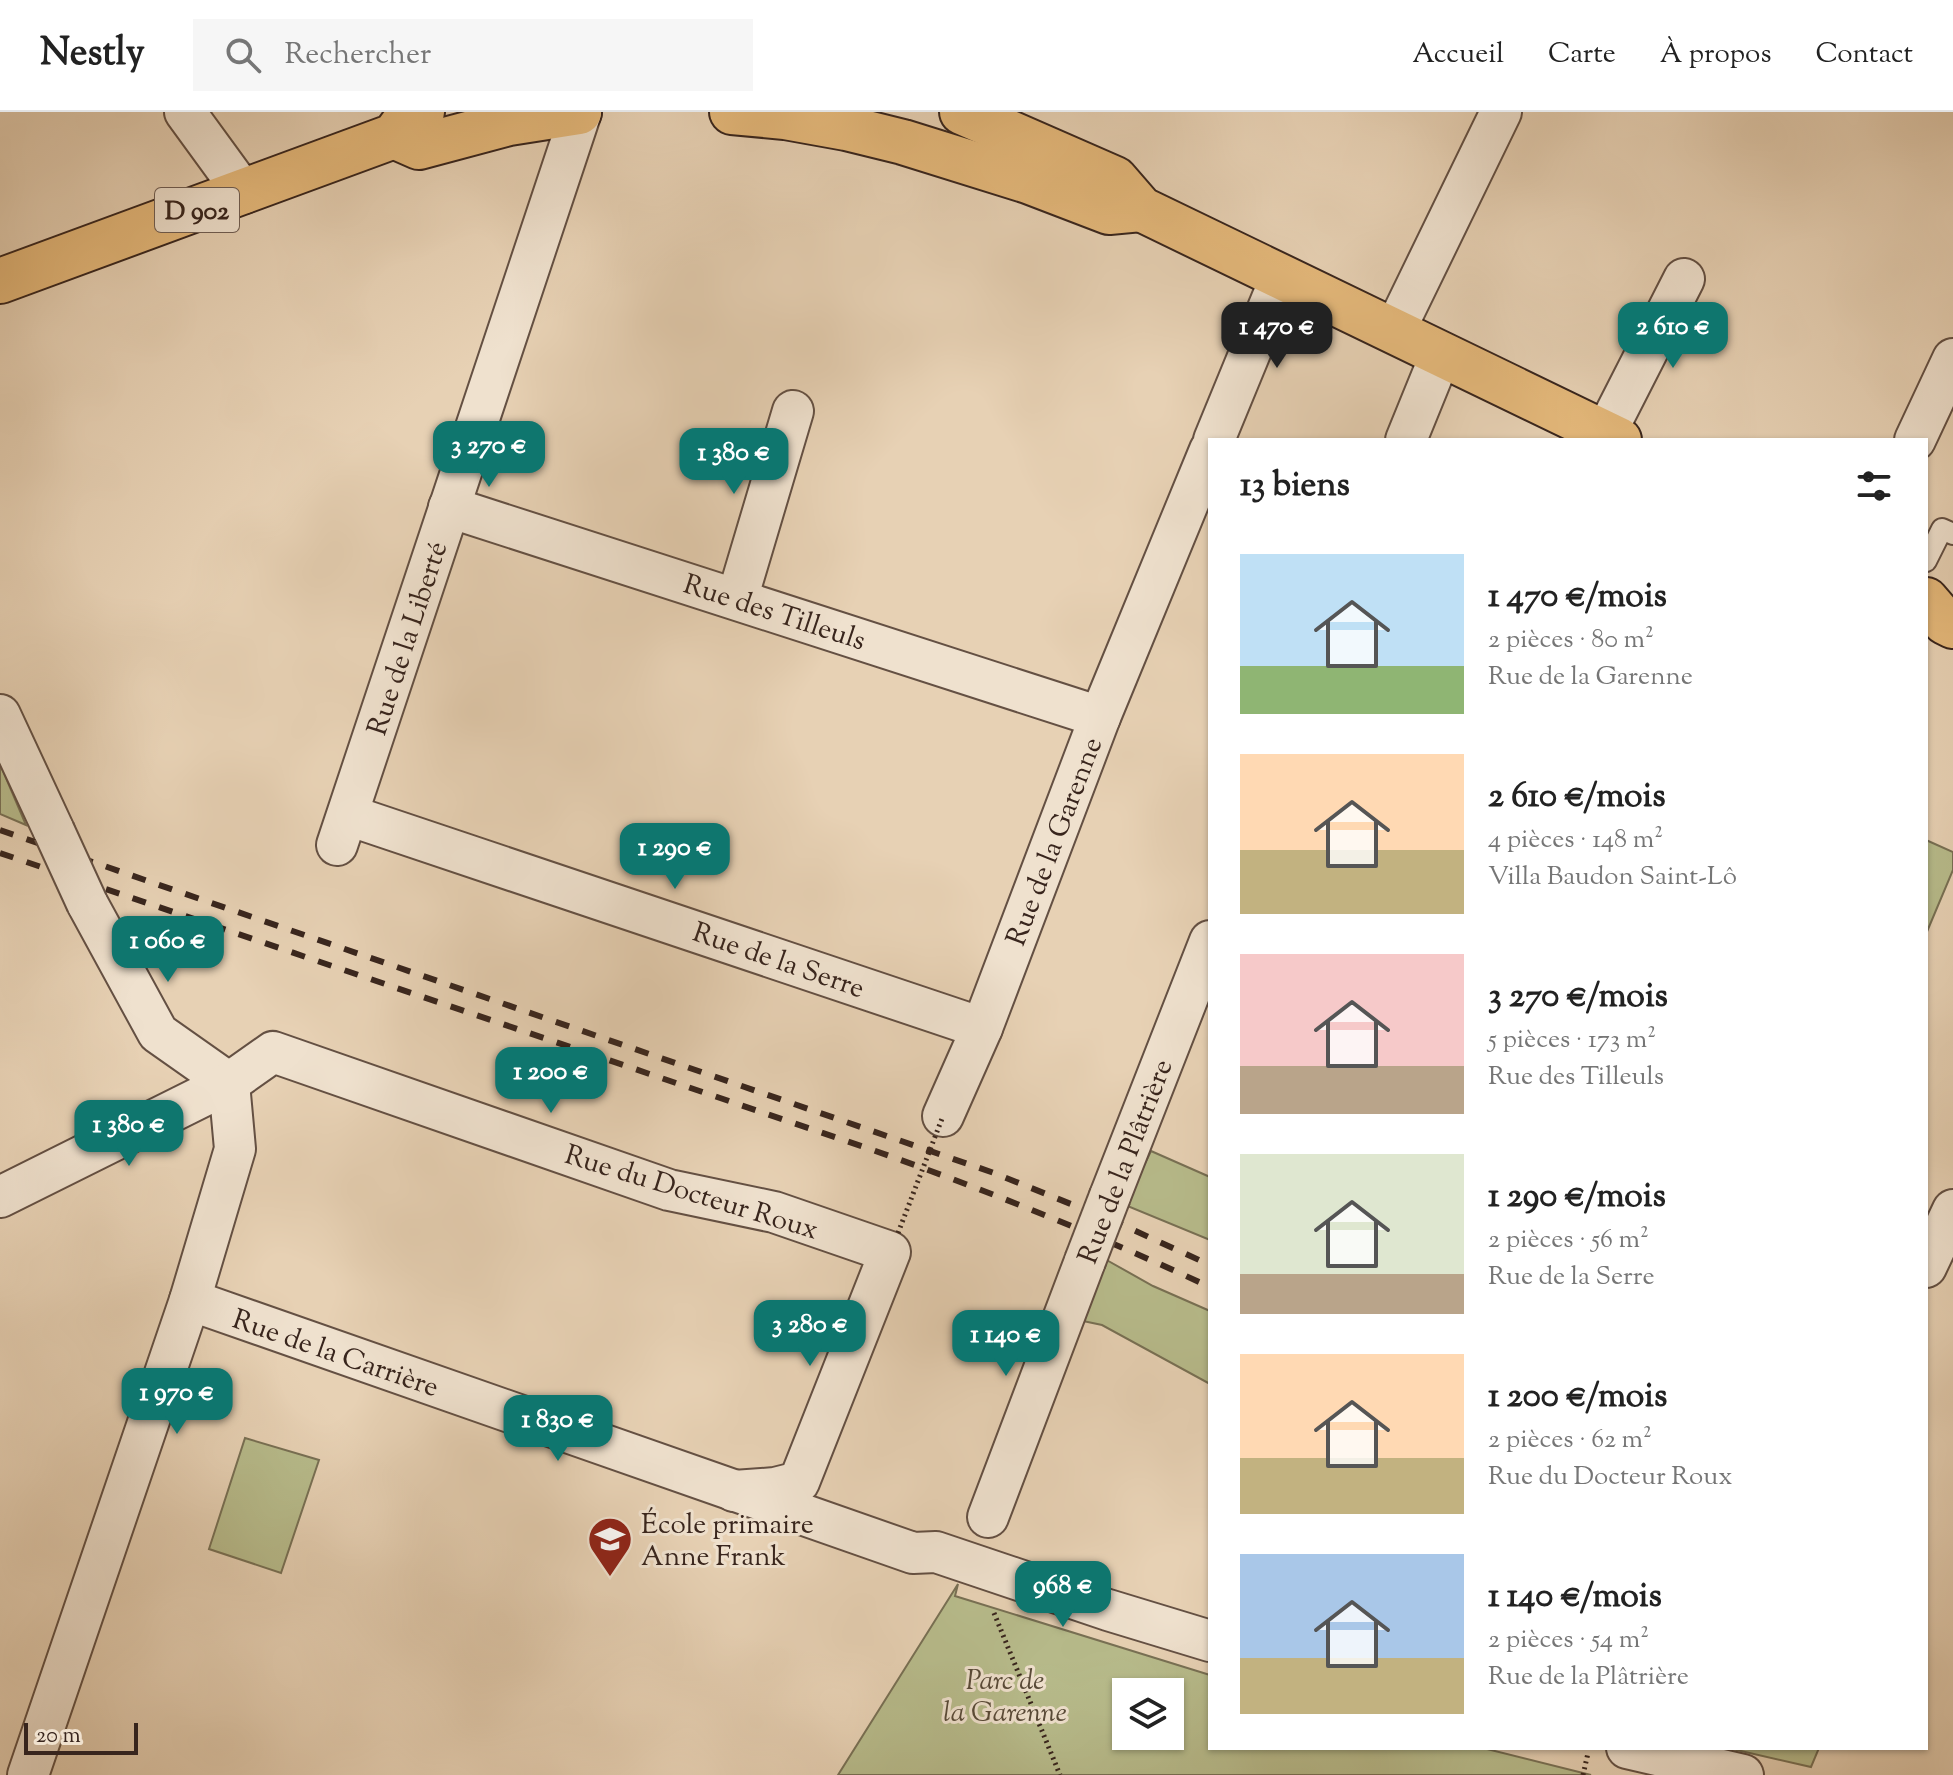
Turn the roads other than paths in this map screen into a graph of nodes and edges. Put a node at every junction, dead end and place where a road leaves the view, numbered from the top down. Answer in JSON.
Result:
{"nodes":[{"id":1,"x":185,"y":112,"type":"edge"},
{"id":2,"x":580,"y":112,"type":"edge"},
{"id":3,"x":732,"y":112,"type":"edge"},
{"id":4,"x":962,"y":112,"type":"edge"},
{"id":5,"x":1501,"y":112,"type":"edge"},
{"id":6,"x":408,"y":124,"type":"edge"},
{"id":7,"x":244,"y":193,"type":"junction"},
{"id":8,"x":1141,"y":209,"type":"junction"},
{"id":9,"x":1281,"y":277,"type":"junction"},
{"id":10,"x":1684,"y":279,"type":"dead end"},
{"id":11,"x":0,"y":281,"type":"edge"},
{"id":12,"x":1394,"y":332,"type":"junction"},
{"id":13,"x":1441,"y":354,"type":"junction"},
{"id":14,"x":1953,"y":359,"type":"edge"},
{"id":15,"x":793,"y":411,"type":"dead end"},
{"id":16,"x":1215,"y":438,"type":"edge"},
{"id":17,"x":1407,"y":438,"type":"edge"},
{"id":18,"x":1609,"y":438,"type":"edge"},
{"id":19,"x":1916,"y":438,"type":"edge"},
{"id":20,"x":1208,"y":455,"type":"edge"},
{"id":21,"x":449,"y":507,"type":"junction"},
{"id":22,"x":1940,"y":529,"type":"edge"},
{"id":23,"x":1928,"y":556,"type":"edge"},
{"id":24,"x":1928,"y":590,"type":"edge"},
{"id":25,"x":1953,"y":590,"type":"edge"},
{"id":26,"x":737,"y":599,"type":"junction"},
{"id":27,"x":1928,"y":602,"type":"edge"},
{"id":28,"x":1953,"y":626,"type":"edge"},
{"id":29,"x":0,"y":715,"type":"edge"},
{"id":30,"x":1100,"y":717,"type":"junction"},
{"id":31,"x":342,"y":830,"type":"joint"},
{"id":32,"x":1208,"y":946,"type":"edge"},
{"id":33,"x":982,"y":1028,"type":"junction"},
{"id":34,"x":229,"y":1083,"type":"junction"},
{"id":35,"x":943,"y":1116,"type":"road end"},
{"id":36,"x":0,"y":1197,"type":"edge"},
{"id":37,"x":1953,"y":1210,"type":"edge"},
{"id":38,"x":1928,"y":1263,"type":"edge"},
{"id":39,"x":190,"y":1300,"type":"junction"},
{"id":40,"x":734,"y":1491,"type":"junction"},
{"id":41,"x":988,"y":1517,"type":"dead end"},
{"id":42,"x":1208,"y":1640,"type":"edge"},
{"id":43,"x":1635,"y":1750,"type":"edge"},
{"id":44,"x":1728,"y":1773,"type":"edge"},
{"id":45,"x":28,"y":1775,"type":"edge"}],
"edges":[{"from":1,"to":7,"type":"street"},
{"from":2,"to":6,"type":"main road","number":"D 902"},
{"from":2,"to":21,"type":"street","name":"Rue de la Liberté"},
{"from":3,"to":8,"type":"main road"},
{"from":4,"to":8,"type":"main road"},
{"from":5,"to":12,"type":"street"},
{"from":6,"to":7,"type":"main road","number":"D 902"},
{"from":7,"to":11,"type":"main road","number":"D 902"},
{"from":8,"to":9,"type":"main road"},
{"from":9,"to":12,"type":"main road"},
{"from":9,"to":16,"type":"street"},
{"from":10,"to":18,"type":"street"},
{"from":12,"to":13,"type":"main road"},
{"from":13,"to":17,"type":"street"},
{"from":13,"to":18,"type":"main road"},
{"from":14,"to":19,"type":"street"},
{"from":15,"to":26,"type":"street"},
{"from":20,"to":30,"type":"street","name":"Rue de la Garenne"},
{"from":21,"to":26,"type":"street","name":"Rue des Tilleuls"},
{"from":21,"to":31,"type":"street","name":"Rue de la Liberté"},
{"from":22,"to":23,"type":"lane"},
{"from":24,"to":25,"type":"main road"},
{"from":26,"to":30,"type":"street","name":"Rue des Tilleuls"},
{"from":27,"to":28,"type":"main road"},
{"from":29,"to":34,"type":"street","bridge":true},
{"from":30,"to":33,"type":"street","name":"Rue de la Garenne"},
{"from":31,"to":33,"type":"street","name":"Rue de la Serre"},
{"from":32,"to":41,"type":"street","name":"Rue de la Plâtrière","bridge":true},
{"from":33,"to":35,"type":"street","name":"Rue de la Garenne"},
{"from":34,"to":36,"type":"street"},
{"from":34,"to":39,"type":"street"},
{"from":34,"to":40,"type":"street","name":"Rue du Docteur Roux"},
{"from":37,"to":38,"type":"street"},
{"from":39,"to":40,"type":"street","name":"Rue de la Carrière"},
{"from":39,"to":45,"type":"street"},
{"from":40,"to":42,"type":"street","name":"Rue de la Carrière"},
{"from":43,"to":44,"type":"street"}]}
